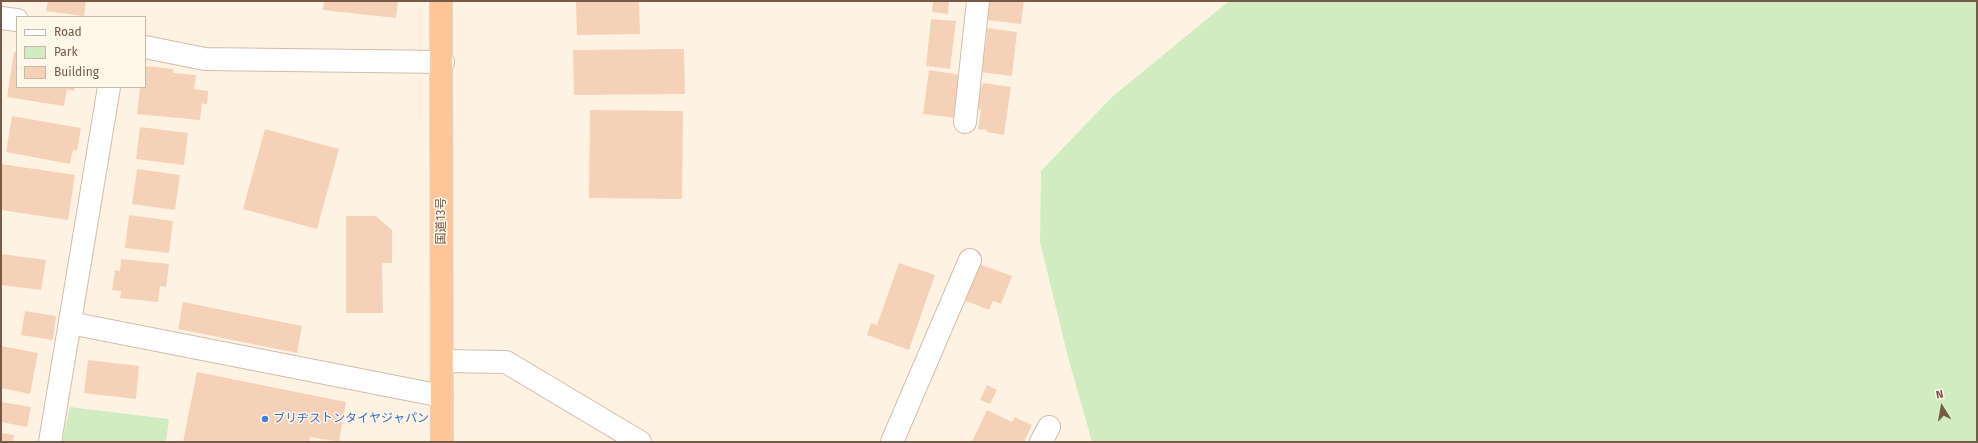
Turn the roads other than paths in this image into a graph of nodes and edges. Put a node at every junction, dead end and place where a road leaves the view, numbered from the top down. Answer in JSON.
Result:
{"nodes":[{"id":1,"x":441,"y":1,"type":"edge"},
{"id":2,"x":978,"y":1,"type":"edge"},
{"id":3,"x":1,"y":18,"type":"edge"},
{"id":4,"x":16,"y":20,"type":"edge"},
{"id":5,"x":146,"y":46,"type":"edge"},
{"id":6,"x":442,"y":62,"type":"junction"},
{"id":7,"x":109,"y":88,"type":"edge"},
{"id":8,"x":965,"y":122,"type":"dead end"},
{"id":9,"x":970,"y":260,"type":"dead end"},
{"id":10,"x":70,"y":323,"type":"junction"},
{"id":11,"x":442,"y":361,"type":"junction"},
{"id":12,"x":442,"y":396,"type":"junction"},
{"id":13,"x":50,"y":442,"type":"edge"},
{"id":14,"x":442,"y":442,"type":"edge"},
{"id":15,"x":640,"y":442,"type":"edge"},
{"id":16,"x":892,"y":442,"type":"edge"}],
"edges":[{"from":1,"to":6,"type":"highway","name":"国道13号"},
{"from":2,"to":8,"type":"street"},
{"from":3,"to":4,"type":"street"},
{"from":5,"to":6,"type":"street"},
{"from":6,"to":11,"type":"highway","name":"国道13号"},
{"from":7,"to":10,"type":"street"},
{"from":9,"to":16,"type":"street"},
{"from":10,"to":12,"type":"street"},
{"from":10,"to":13,"type":"street"},
{"from":11,"to":12,"type":"highway","name":"国道13号"},
{"from":11,"to":15,"type":"street"},
{"from":12,"to":14,"type":"highway","name":"国道13号"}]}
